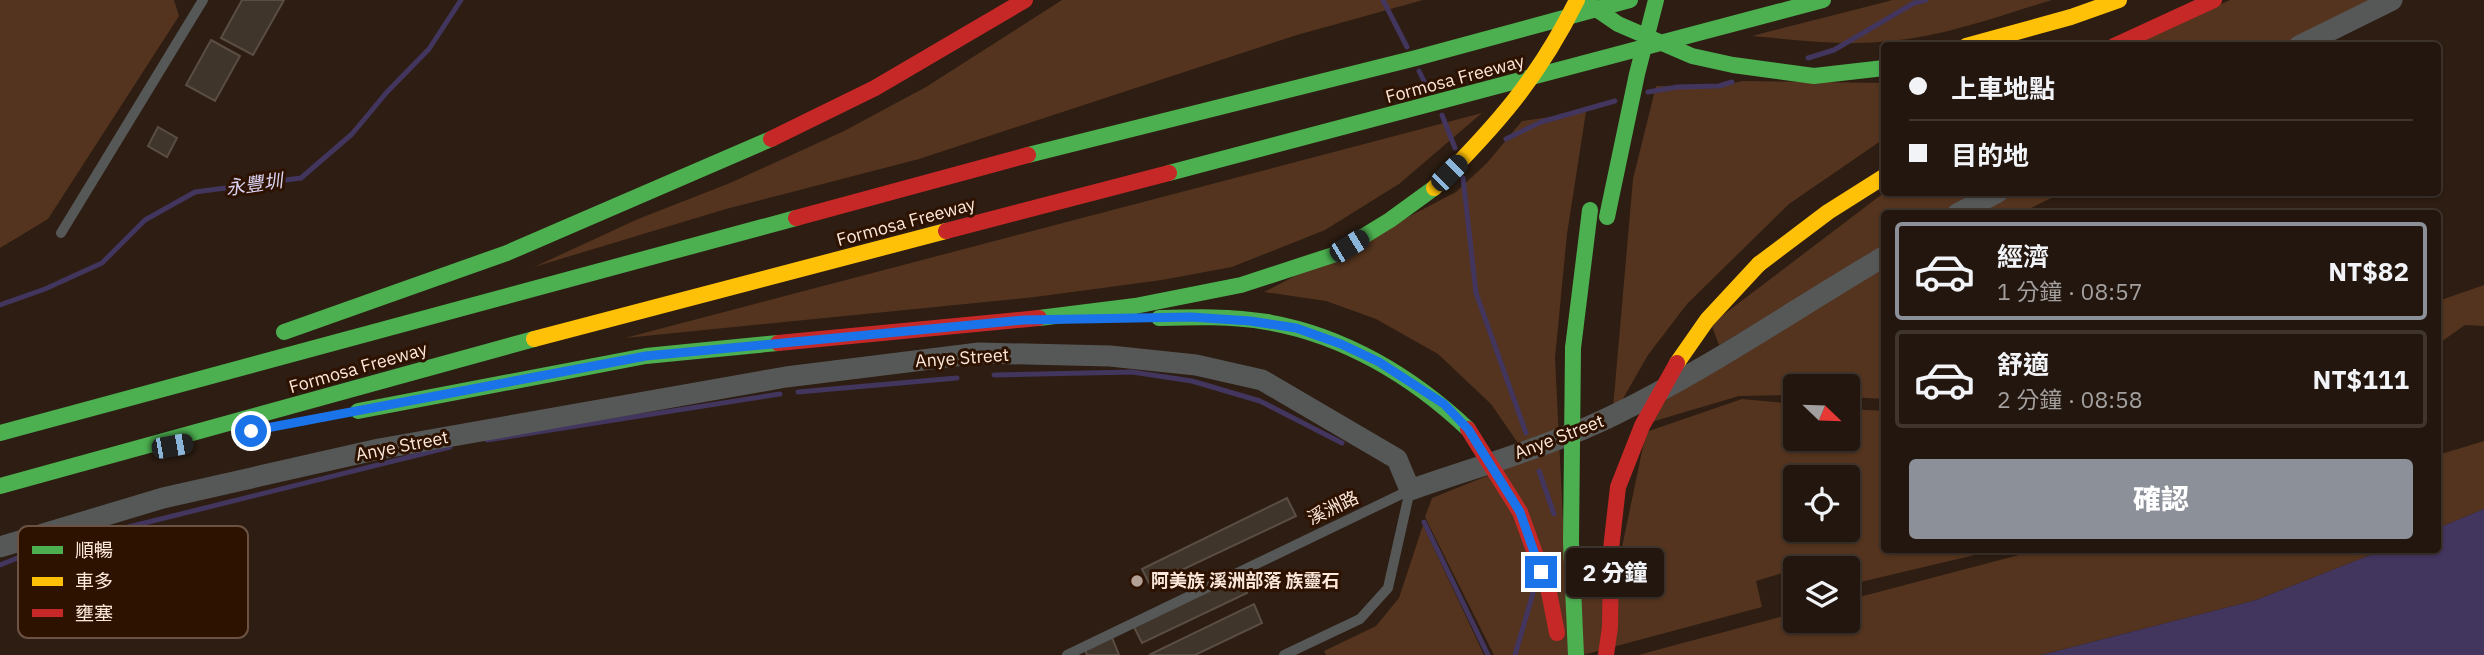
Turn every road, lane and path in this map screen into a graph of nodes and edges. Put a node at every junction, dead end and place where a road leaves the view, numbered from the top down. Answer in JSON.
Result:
{"nodes":[{"id":1,"x":203,"y":0,"type":"edge"},
{"id":2,"x":1025,"y":0,"type":"edge"},
{"id":3,"x":1577,"y":0,"type":"edge"},
{"id":4,"x":1583,"y":0,"type":"edge"},
{"id":5,"x":1630,"y":0,"type":"edge"},
{"id":6,"x":1656,"y":0,"type":"edge"},
{"id":7,"x":1823,"y":0,"type":"edge"},
{"id":8,"x":2119,"y":0,"type":"edge"},
{"id":9,"x":2214,"y":0,"type":"edge"},
{"id":10,"x":2392,"y":0,"type":"edge"},
{"id":11,"x":1980,"y":42,"type":"edge"},
{"id":12,"x":2123,"y":42,"type":"edge"},
{"id":13,"x":2307,"y":42,"type":"edge"},
{"id":14,"x":1881,"y":68,"type":"edge"},
{"id":15,"x":1612,"y":75,"type":"dead end"},
{"id":16,"x":1881,"y":179,"type":"edge"},
{"id":17,"x":1991,"y":196,"type":"edge"},
{"id":18,"x":1590,"y":204,"type":"dead end"},
{"id":19,"x":1964,"y":210,"type":"edge"},
{"id":20,"x":1606,"y":223,"type":"dead end"},
{"id":21,"x":61,"y":233,"type":"dead end"},
{"id":22,"x":1881,"y":258,"type":"edge"},
{"id":23,"x":1024,"y":320,"type":"junction"},
{"id":24,"x":270,"y":337,"type":"dead end"},
{"id":25,"x":205,"y":361,"type":"dead end"},
{"id":26,"x":1591,"y":402,"type":"dead end"},
{"id":27,"x":345,"y":414,"type":"dead end"},
{"id":28,"x":278,"y":426,"type":"dead end"},
{"id":29,"x":4,"y":432,"type":"edge"},
{"id":30,"x":1590,"y":441,"type":"dead end"},
{"id":31,"x":118,"y":456,"type":"junction"},
{"id":32,"x":0,"y":486,"type":"edge"},
{"id":33,"x":1410,"y":490,"type":"junction"},
{"id":34,"x":70,"y":526,"type":"edge"},
{"id":35,"x":18,"y":542,"type":"edge"},
{"id":36,"x":0,"y":547,"type":"edge"},
{"id":37,"x":1594,"y":614,"type":"dead end"},
{"id":38,"x":1068,"y":655,"type":"edge"},
{"id":39,"x":1284,"y":655,"type":"edge"},
{"id":40,"x":1562,"y":655,"type":"edge"},
{"id":41,"x":1576,"y":655,"type":"edge"},
{"id":42,"x":1596,"y":655,"type":"edge"},
{"id":43,"x":1606,"y":655,"type":"edge"}],
"edges":[{"from":1,"to":21,"type":"lane"},
{"from":2,"to":24,"type":"highway"},
{"from":3,"to":23,"type":"highway","bridge":true},
{"from":4,"to":14,"type":"highway","bridge":true},
{"from":5,"to":15,"type":"highway"},
{"from":5,"to":29,"type":"highway","name":"Formosa Freeway"},
{"from":6,"to":20,"type":"highway","bridge":true},
{"from":7,"to":31,"type":"highway","name":"Formosa Freeway"},
{"from":8,"to":11,"type":"highway"},
{"from":9,"to":12,"type":"highway"},
{"from":10,"to":13,"type":"street"},
{"from":16,"to":43,"type":"highway","bridge":true},
{"from":17,"to":19,"type":"street"},
{"from":18,"to":41,"type":"highway","bridge":true},
{"from":22,"to":33,"type":"street","name":"Anye Street"},
{"from":23,"to":27,"type":"highway"},
{"from":23,"to":40,"type":"highway","bridge":true},
{"from":25,"to":29,"type":"highway"},
{"from":26,"to":30,"type":"highway"},
{"from":28,"to":31,"type":"highway"},
{"from":31,"to":32,"type":"highway","name":"Formosa Freeway"},
{"from":33,"to":34,"type":"street","name":"Anye Street"},
{"from":33,"to":38,"type":"lane","name":"溪洲路"},
{"from":33,"to":39,"type":"lane"},
{"from":35,"to":36,"type":"street","name":"Anye Street"},
{"from":37,"to":42,"type":"highway"}]}
